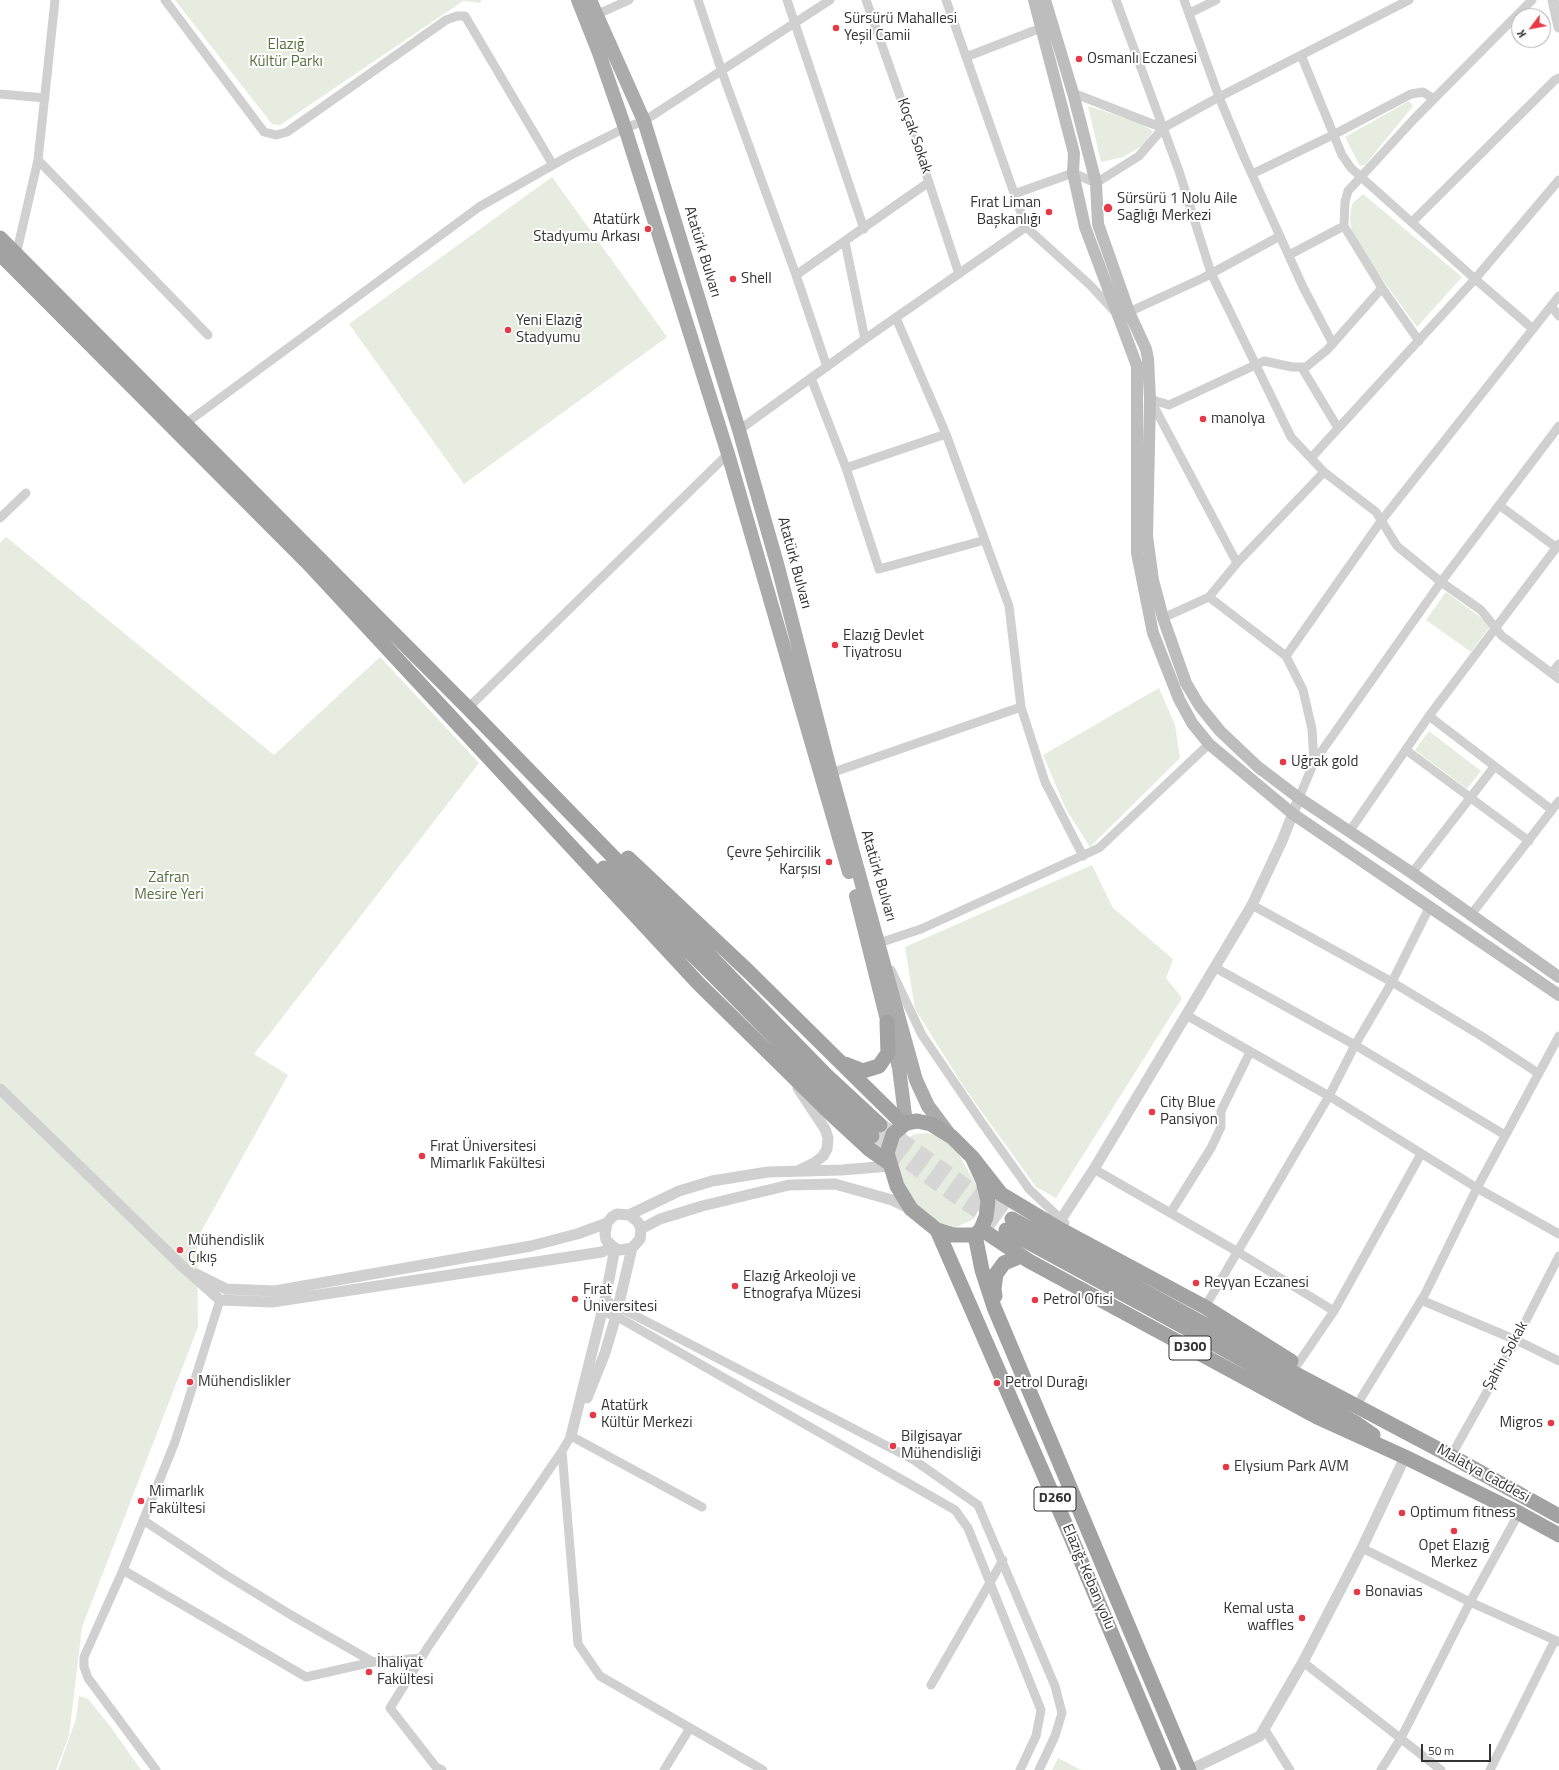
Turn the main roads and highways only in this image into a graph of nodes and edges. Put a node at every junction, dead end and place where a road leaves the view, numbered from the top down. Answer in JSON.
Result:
{"nodes":[{"id":1,"x":578,"y":0,"type":"edge"},
{"id":2,"x":590,"y":0,"type":"edge"},
{"id":3,"x":1034,"y":0,"type":"edge"},
{"id":4,"x":1045,"y":0,"type":"edge"},
{"id":5,"x":0,"y":238,"type":"edge"},
{"id":6,"x":0,"y":254,"type":"edge"},
{"id":7,"x":468,"y":708,"type":"junction"},
{"id":8,"x":459,"y":726,"type":"junction"},
{"id":9,"x":1559,"y":977,"type":"edge"},
{"id":10,"x":1559,"y":995,"type":"edge"},
{"id":11,"x":887,"y":1022,"type":"junction"},
{"id":12,"x":840,"y":1062,"type":"junction"},
{"id":13,"x":905,"y":1123,"type":"junction"},
{"id":14,"x":952,"y":1137,"type":"junction"},
{"id":15,"x":972,"y":1157,"type":"junction"},
{"id":16,"x":890,"y":1165,"type":"junction"},
{"id":17,"x":937,"y":1230,"type":"junction"},
{"id":18,"x":978,"y":1232,"type":"junction"},
{"id":19,"x":1021,"y":1256,"type":"junction"},
{"id":20,"x":1000,"y":1321,"type":"junction"},
{"id":21,"x":1407,"y":1433,"type":"junction"},
{"id":22,"x":1405,"y":1457,"type":"junction"},
{"id":23,"x":1559,"y":1516,"type":"edge"},
{"id":24,"x":1559,"y":1535,"type":"edge"},
{"id":25,"x":1169,"y":1770,"type":"edge"},
{"id":26,"x":1190,"y":1770,"type":"edge"}],
"edges":[{"from":1,"to":11,"type":"main road","name":"Atatürk Bulvarı"},
{"from":2,"to":14,"type":"main road","name":"Atatürk Bulvarı"},
{"from":3,"to":10,"type":"main road"},
{"from":4,"to":9,"type":"main road"},
{"from":5,"to":7,"type":"highway"},
{"from":6,"to":8,"type":"highway"},
{"from":7,"to":8,"type":"highway"},
{"from":7,"to":12,"type":"highway"},
{"from":8,"to":16,"type":"highway"},
{"from":11,"to":12,"type":"highway"},
{"from":11,"to":13,"type":"main road","name":"Atatürk Bulvarı"},
{"from":12,"to":13,"type":"highway"},
{"from":13,"to":14,"type":"highway"},
{"from":13,"to":16,"type":"highway"},
{"from":14,"to":15,"type":"highway"},
{"from":15,"to":18,"type":"highway"},
{"from":15,"to":21,"type":"highway","number":"D300"},
{"from":16,"to":17,"type":"highway"},
{"from":17,"to":18,"type":"highway"},
{"from":17,"to":25,"type":"highway","name":"Elazığ-Keban yolu","number":"D260"},
{"from":18,"to":19,"type":"highway","number":"D300"},
{"from":18,"to":20,"type":"highway","name":"Elazığ-Keban yolu","number":"D260"},
{"from":19,"to":20,"type":"highway","number":"D260"},
{"from":19,"to":22,"type":"highway","number":"D300"},
{"from":20,"to":26,"type":"highway","name":"Elazığ-Keban yolu","number":"D260"},
{"from":21,"to":22,"type":"highway"},
{"from":21,"to":23,"type":"highway","name":"Malatya Caddesi","number":"D300"},
{"from":22,"to":24,"type":"highway","name":"Malatya Caddesi","number":"D300"}]}
